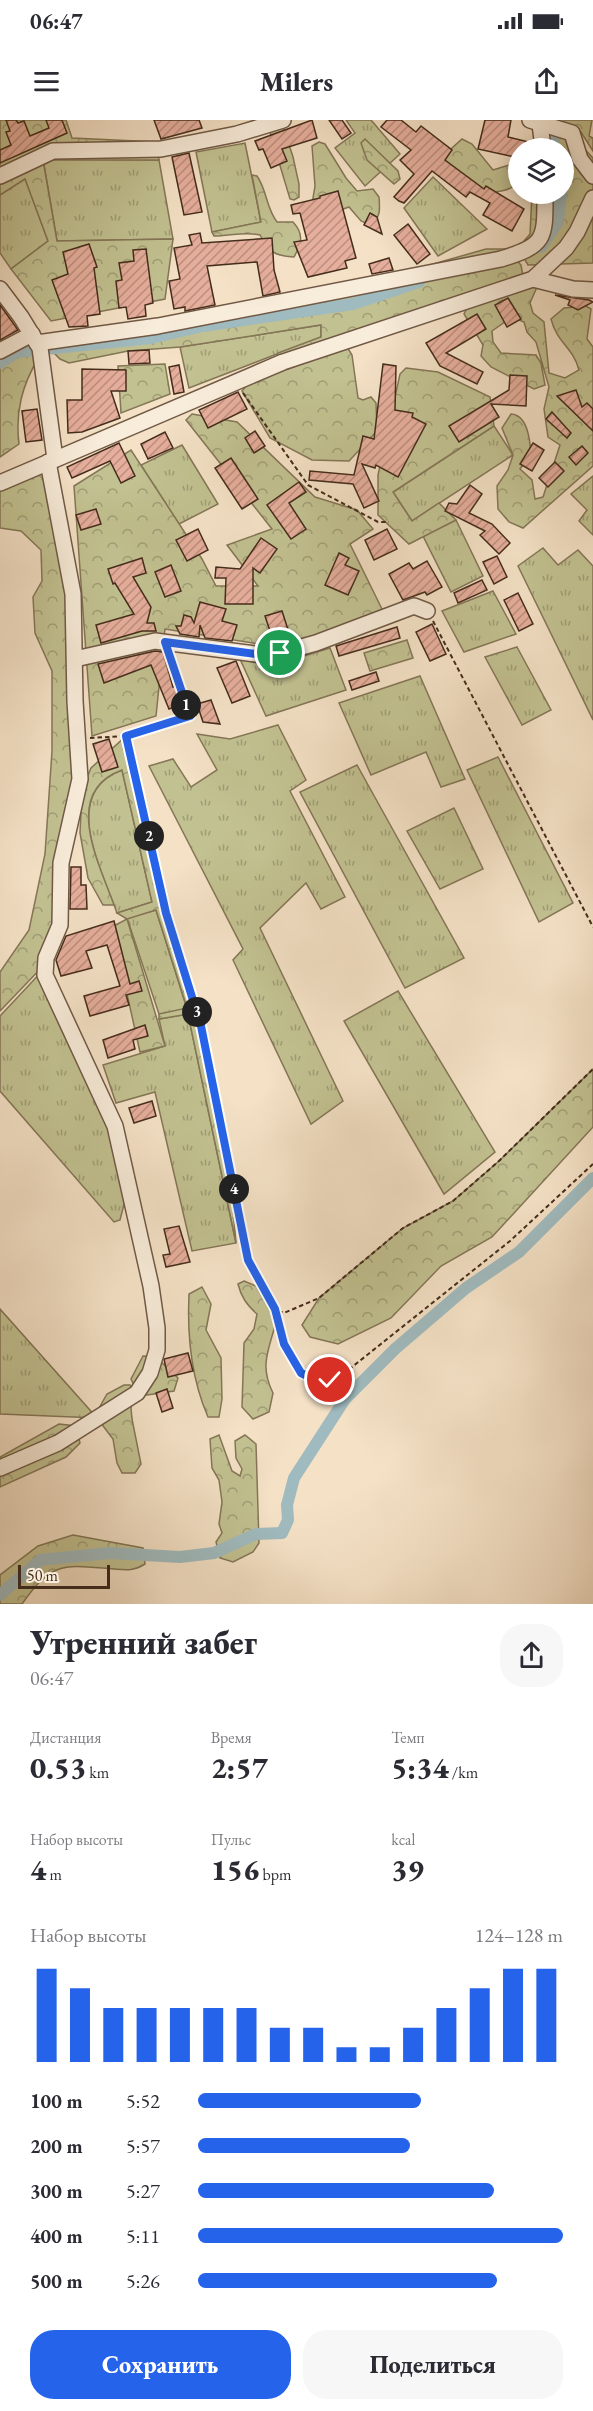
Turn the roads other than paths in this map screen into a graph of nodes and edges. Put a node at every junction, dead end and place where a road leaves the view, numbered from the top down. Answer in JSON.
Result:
{"nodes":[{"id":1,"x":283,"y":120,"type":"edge"},
{"id":2,"x":538,"y":123,"type":"edge"},
{"id":3,"x":570,"y":128,"type":"edge"},
{"id":4,"x":541,"y":138,"type":"edge"},
{"id":5,"x":0,"y":176,"type":"edge"},
{"id":6,"x":593,"y":176,"type":"edge"},
{"id":7,"x":593,"y":198,"type":"edge"},
{"id":8,"x":544,"y":204,"type":"edge"},
{"id":9,"x":533,"y":279,"type":"junction"},
{"id":10,"x":0,"y":289,"type":"edge"},
{"id":11,"x":593,"y":290,"type":"edge"},
{"id":12,"x":36,"y":342,"type":"junction"},
{"id":13,"x":0,"y":351,"type":"edge"},
{"id":14,"x":52,"y":461,"type":"junction"},
{"id":15,"x":0,"y":483,"type":"edge"},
{"id":16,"x":427,"y":611,"type":"road end"},
{"id":17,"x":75,"y":659,"type":"junction"},
{"id":18,"x":0,"y":1468,"type":"edge"}],
"edges":[{"from":1,"to":5,"type":"street"},
{"from":2,"to":3,"type":"street"},
{"from":2,"to":4,"type":"street"},
{"from":3,"to":6,"type":"street"},
{"from":7,"to":9,"type":"street"},
{"from":8,"to":12,"type":"street"},
{"from":9,"to":11,"type":"street"},
{"from":9,"to":14,"type":"street"},
{"from":10,"to":12,"type":"street"},
{"from":12,"to":13,"type":"street"},
{"from":12,"to":14,"type":"street"},
{"from":14,"to":15,"type":"street"},
{"from":14,"to":17,"type":"street"},
{"from":16,"to":17,"type":"street"},
{"from":17,"to":18,"type":"street"}]}
